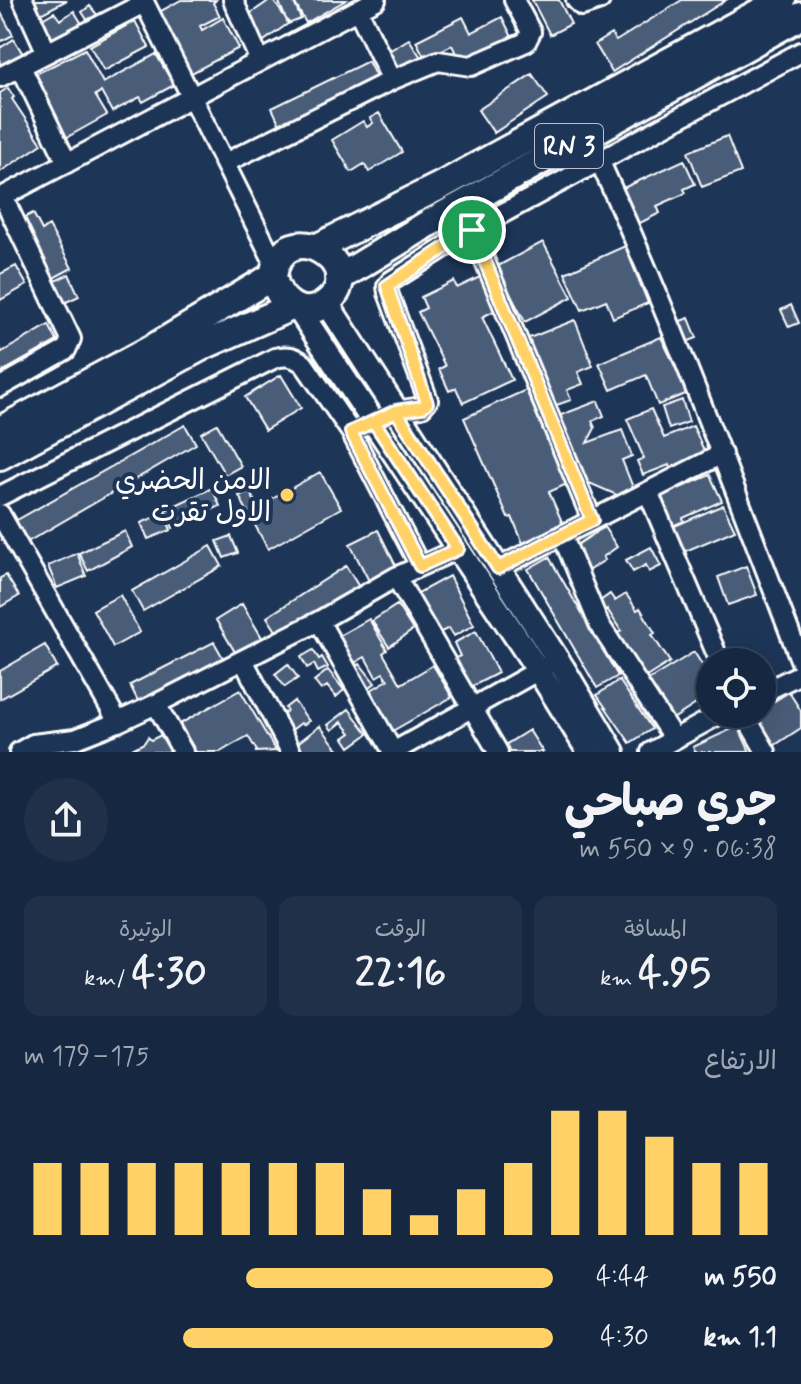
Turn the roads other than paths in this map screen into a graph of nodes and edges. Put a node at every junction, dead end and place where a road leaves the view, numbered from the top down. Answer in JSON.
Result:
{"nodes":[{"id":1,"x":23,"y":0,"type":"edge"},
{"id":2,"x":233,"y":0,"type":"edge"},
{"id":3,"x":376,"y":0,"type":"edge"},
{"id":4,"x":514,"y":0,"type":"edge"},
{"id":5,"x":576,"y":0,"type":"edge"},
{"id":6,"x":600,"y":0,"type":"edge"},
{"id":7,"x":782,"y":0,"type":"edge"},
{"id":8,"x":144,"y":2,"type":"edge"},
{"id":9,"x":358,"y":10,"type":"junction"},
{"id":10,"x":801,"y":16,"type":"edge"},
{"id":11,"x":801,"y":52,"type":"edge"},
{"id":12,"x":47,"y":53,"type":"junction"},
{"id":13,"x":260,"y":61,"type":"junction"},
{"id":14,"x":21,"y":67,"type":"junction"},
{"id":15,"x":0,"y":77,"type":"edge"},
{"id":16,"x":392,"y":80,"type":"junction"},
{"id":17,"x":192,"y":95,"type":"junction"},
{"id":18,"x":588,"y":136,"type":"junction"},
{"id":19,"x":600,"y":162,"type":"junction"},
{"id":20,"x":67,"y":163,"type":"junction"},
{"id":21,"x":225,"y":163,"type":"junction"},
{"id":22,"x":1,"y":197,"type":"edge"},
{"id":23,"x":472,"y":230,"type":"junction"},
{"id":24,"x":318,"y":247,"type":"junction"},
{"id":25,"x":274,"y":271,"type":"junction"},
{"id":26,"x":339,"y":278,"type":"junction"},
{"id":27,"x":327,"y":303,"type":"junction"},
{"id":28,"x":295,"y":308,"type":"junction"},
{"id":29,"x":0,"y":387,"type":"edge"},
{"id":30,"x":396,"y":411,"type":"junction"},
{"id":31,"x":374,"y":422,"type":"junction"},
{"id":32,"x":0,"y":430,"type":"edge"},
{"id":33,"x":351,"y":432,"type":"junction"},
{"id":34,"x":722,"y":454,"type":"junction"},
{"id":35,"x":0,"y":456,"type":"edge"},
{"id":36,"x":648,"y":492,"type":"junction"},
{"id":37,"x":0,"y":496,"type":"edge"},
{"id":38,"x":0,"y":514,"type":"edge"},
{"id":39,"x":592,"y":520,"type":"junction"},
{"id":40,"x":562,"y":535,"type":"junction"},
{"id":41,"x":458,"y":549,"type":"junction"},
{"id":42,"x":420,"y":566,"type":"junction"},
{"id":43,"x":498,"y":568,"type":"junction"},
{"id":44,"x":396,"y":577,"type":"junction"},
{"id":45,"x":319,"y":621,"type":"junction"},
{"id":46,"x":714,"y":648,"type":"edge"},
{"id":47,"x":243,"y":660,"type":"junction"},
{"id":48,"x":801,"y":662,"type":"edge"},
{"id":49,"x":548,"y":665,"type":"junction"},
{"id":50,"x":801,"y":674,"type":"edge"},
{"id":51,"x":776,"y":686,"type":"edge"},
{"id":52,"x":156,"y":704,"type":"junction"},
{"id":53,"x":474,"y":709,"type":"junction"},
{"id":54,"x":118,"y":722,"type":"junction"},
{"id":55,"x":698,"y":728,"type":"edge"},
{"id":56,"x":752,"y":728,"type":"edge"},
{"id":57,"x":672,"y":745,"type":"edge"},
{"id":58,"x":67,"y":746,"type":"edge"},
{"id":59,"x":19,"y":752,"type":"edge"},
{"id":60,"x":183,"y":752,"type":"edge"},
{"id":61,"x":291,"y":752,"type":"edge"},
{"id":62,"x":393,"y":752,"type":"edge"},
{"id":63,"x":498,"y":752,"type":"edge"},
{"id":64,"x":589,"y":752,"type":"edge"},
{"id":65,"x":613,"y":752,"type":"edge"},
{"id":66,"x":651,"y":752,"type":"edge"},
{"id":67,"x":766,"y":752,"type":"edge"}],
"edges":[{"from":1,"to":12,"type":"street"},
{"from":2,"to":13,"type":"street"},
{"from":3,"to":9,"type":"street"},
{"from":4,"to":16,"type":"street"},
{"from":5,"to":6,"type":"street"},
{"from":7,"to":24,"type":"highway","number":"RN 3"},
{"from":8,"to":12,"type":"street"},
{"from":8,"to":17,"type":"street"},
{"from":9,"to":13,"type":"street"},
{"from":9,"to":16,"type":"street"},
{"from":10,"to":18,"type":"highway","number":"RN 3"},
{"from":11,"to":19,"type":"street"},
{"from":12,"to":14,"type":"street"},
{"from":13,"to":17,"type":"street"},
{"from":14,"to":15,"type":"street"},
{"from":14,"to":20,"type":"street"},
{"from":16,"to":21,"type":"street"},
{"from":17,"to":20,"type":"street"},
{"from":17,"to":21,"type":"street"},
{"from":18,"to":19,"type":"street"},
{"from":18,"to":26,"type":"highway","number":"RN 3"},
{"from":19,"to":23,"type":"street"},
{"from":19,"to":34,"type":"street"},
{"from":20,"to":22,"type":"street"},
{"from":21,"to":25,"type":"street"},
{"from":22,"to":29,"type":"street"},
{"from":23,"to":30,"type":"street"},
{"from":23,"to":39,"type":"street"},
{"from":24,"to":25,"type":"highway"},
{"from":24,"to":26,"type":"highway"},
{"from":25,"to":28,"type":"highway"},
{"from":25,"to":32,"type":"highway"},
{"from":26,"to":27,"type":"highway"},
{"from":27,"to":28,"type":"highway"},
{"from":27,"to":30,"type":"main road"},
{"from":28,"to":31,"type":"main road"},
{"from":28,"to":35,"type":"highway"},
{"from":30,"to":31,"type":"street"},
{"from":30,"to":43,"type":"main road"},
{"from":31,"to":33,"type":"street"},
{"from":31,"to":41,"type":"main road"},
{"from":33,"to":37,"type":"street"},
{"from":33,"to":42,"type":"street"},
{"from":34,"to":36,"type":"street"},
{"from":34,"to":48,"type":"street"},
{"from":36,"to":39,"type":"street"},
{"from":36,"to":46,"type":"street"},
{"from":38,"to":54,"type":"street"},
{"from":39,"to":40,"type":"street"},
{"from":40,"to":43,"type":"street"},
{"from":40,"to":57,"type":"street"},
{"from":41,"to":42,"type":"street"},
{"from":41,"to":49,"type":"main road"},
{"from":42,"to":44,"type":"street"},
{"from":43,"to":49,"type":"main road"},
{"from":44,"to":45,"type":"street"},
{"from":44,"to":53,"type":"street"},
{"from":45,"to":47,"type":"street"},
{"from":45,"to":62,"type":"street"},
{"from":47,"to":52,"type":"street"},
{"from":47,"to":61,"type":"street"},
{"from":49,"to":53,"type":"street"},
{"from":49,"to":64,"type":"main road"},
{"from":49,"to":65,"type":"main road"},
{"from":50,"to":51,"type":"street"},
{"from":52,"to":54,"type":"street"},
{"from":52,"to":60,"type":"street"},
{"from":53,"to":62,"type":"street"},
{"from":53,"to":63,"type":"street"},
{"from":54,"to":58,"type":"street"},
{"from":55,"to":57,"type":"street"},
{"from":56,"to":67,"type":"street"},
{"from":57,"to":66,"type":"street"},
{"from":58,"to":59,"type":"street"}]}
